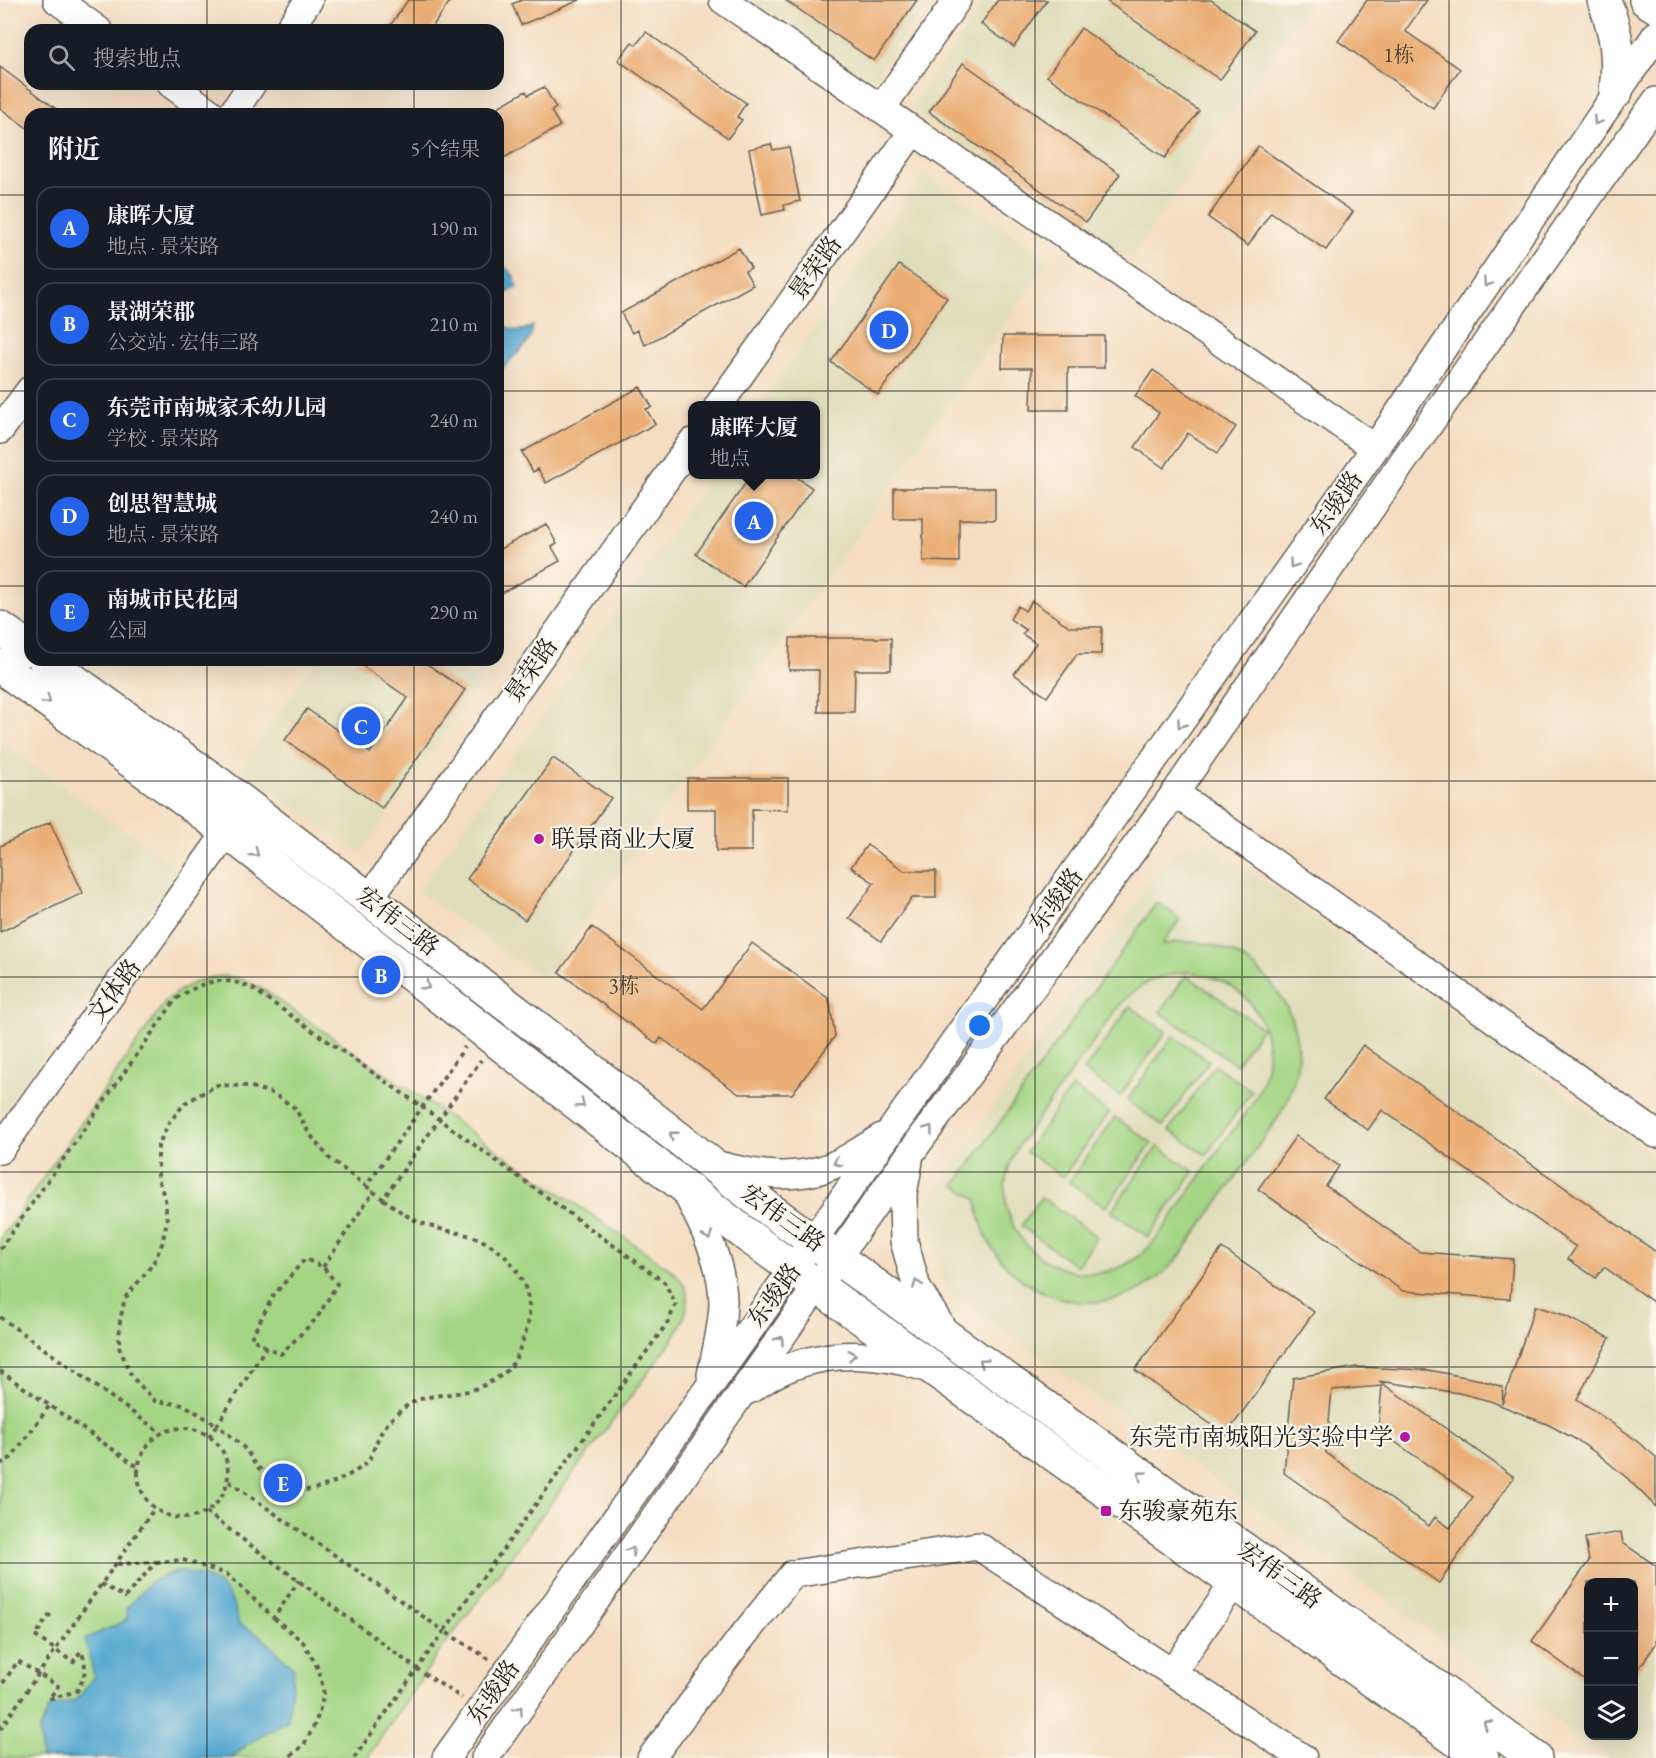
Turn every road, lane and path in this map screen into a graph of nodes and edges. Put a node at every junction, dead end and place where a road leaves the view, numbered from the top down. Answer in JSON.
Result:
{"nodes":[{"id":1,"x":57,"y":0,"type":"edge"},
{"id":2,"x":309,"y":0,"type":"edge"},
{"id":3,"x":723,"y":0,"type":"edge"},
{"id":4,"x":957,"y":0,"type":"edge"},
{"id":5,"x":1604,"y":0,"type":"edge"},
{"id":6,"x":1646,"y":0,"type":"edge"},
{"id":7,"x":1656,"y":6,"type":"edge"},
{"id":8,"x":90,"y":24,"type":"edge"},
{"id":9,"x":292,"y":24,"type":"edge"},
{"id":10,"x":1656,"y":35,"type":"edge"},
{"id":11,"x":179,"y":90,"type":"edge"},
{"id":12,"x":248,"y":90,"type":"edge"},
{"id":13,"x":1616,"y":92,"type":"junction"},
{"id":14,"x":1656,"y":102,"type":"edge"},
{"id":15,"x":204,"y":108,"type":"edge"},
{"id":16,"x":236,"y":108,"type":"edge"},
{"id":17,"x":881,"y":109,"type":"junction"},
{"id":18,"x":913,"y":130,"type":"junction"},
{"id":19,"x":24,"y":398,"type":"edge"},
{"id":20,"x":721,"y":401,"type":"edge"},
{"id":21,"x":0,"y":430,"type":"edge"},
{"id":22,"x":1375,"y":448,"type":"junction"},
{"id":23,"x":688,"y":449,"type":"edge"},
{"id":24,"x":0,"y":628,"type":"edge"},
{"id":25,"x":24,"y":646,"type":"edge"},
{"id":26,"x":0,"y":666,"type":"edge"},
{"id":27,"x":53,"y":666,"type":"edge"},
{"id":28,"x":1175,"y":793,"type":"junction"},
{"id":29,"x":227,"y":832,"type":"junction"},
{"id":30,"x":369,"y":899,"type":"junction"},
{"id":31,"x":487,"y":1033,"type":"junction"},
{"id":32,"x":422,"y":1107,"type":"junction"},
{"id":33,"x":439,"y":1119,"type":"junction"},
{"id":34,"x":888,"y":1134,"type":"junction"},
{"id":35,"x":1656,"y":1134,"type":"edge"},
{"id":36,"x":0,"y":1150,"type":"edge"},
{"id":37,"x":910,"y":1154,"type":"junction"},
{"id":38,"x":710,"y":1163,"type":"junction"},
{"id":39,"x":682,"y":1184,"type":"junction"},
{"id":40,"x":366,"y":1186,"type":"junction"},
{"id":41,"x":374,"y":1191,"type":"junction"},
{"id":42,"x":383,"y":1199,"type":"junction"},
{"id":43,"x":0,"y":1249,"type":"edge"},
{"id":44,"x":825,"y":1249,"type":"junction"},
{"id":45,"x":323,"y":1267,"type":"junction"},
{"id":46,"x":805,"y":1277,"type":"junction"},
{"id":47,"x":0,"y":1317,"type":"edge"},
{"id":48,"x":946,"y":1335,"type":"junction"},
{"id":49,"x":266,"y":1347,"type":"junction"},
{"id":50,"x":0,"y":1371,"type":"edge"},
{"id":51,"x":935,"y":1371,"type":"junction"},
{"id":52,"x":708,"y":1387,"type":"junction"},
{"id":53,"x":740,"y":1396,"type":"junction"},
{"id":54,"x":50,"y":1406,"type":"junction"},
{"id":55,"x":217,"y":1425,"type":"junction"},
{"id":56,"x":161,"y":1433,"type":"junction"},
{"id":57,"x":209,"y":1437,"type":"junction"},
{"id":58,"x":0,"y":1464,"type":"edge"},
{"id":59,"x":138,"y":1467,"type":"junction"},
{"id":60,"x":228,"y":1481,"type":"junction"},
{"id":61,"x":154,"y":1509,"type":"junction"},
{"id":62,"x":206,"y":1512,"type":"junction"},
{"id":63,"x":156,"y":1562,"type":"junction"},
{"id":64,"x":116,"y":1564,"type":"junction"},
{"id":65,"x":299,"y":1580,"type":"junction"},
{"id":66,"x":1234,"y":1582,"type":"junction"},
{"id":67,"x":101,"y":1584,"type":"junction"},
{"id":68,"x":51,"y":1613,"type":"dead end"},
{"id":69,"x":273,"y":1618,"type":"junction"},
{"id":70,"x":444,"y":1631,"type":"junction"},
{"id":71,"x":55,"y":1651,"type":"junction"},
{"id":72,"x":417,"y":1669,"type":"junction"},
{"id":73,"x":508,"y":1671,"type":"junction"},
{"id":74,"x":1172,"y":1673,"type":"junction"},
{"id":75,"x":39,"y":1674,"type":"junction"},
{"id":76,"x":3,"y":1683,"type":"dead end"},
{"id":77,"x":480,"y":1710,"type":"junction"},
{"id":78,"x":0,"y":1729,"type":"edge"},
{"id":79,"x":287,"y":1758,"type":"edge"},
{"id":80,"x":354,"y":1758,"type":"edge"},
{"id":81,"x":447,"y":1758,"type":"edge"},
{"id":82,"x":485,"y":1758,"type":"edge"},
{"id":83,"x":651,"y":1758,"type":"edge"},
{"id":84,"x":1303,"y":1758,"type":"edge"},
{"id":85,"x":1482,"y":1758,"type":"edge"},
{"id":86,"x":1535,"y":1758,"type":"edge"}],
"edges":[{"from":1,"to":8,"type":"street"},
{"from":2,"to":9,"type":"street"},
{"from":3,"to":17,"type":"street"},
{"from":4,"to":17,"type":"street"},
{"from":5,"to":13,"type":"main road"},
{"from":6,"to":7,"type":"main road"},
{"from":10,"to":13,"type":"street","name":"东骏路"},
{"from":11,"to":15,"type":"street"},
{"from":12,"to":16,"type":"street"},
{"from":13,"to":22,"type":"street","name":"东骏路","one_way":true},
{"from":14,"to":28,"type":"street","name":"东骏路"},
{"from":17,"to":18,"type":"street"},
{"from":18,"to":20,"type":"street","name":"景荣路"},
{"from":18,"to":22,"type":"street"},
{"from":19,"to":21,"type":"street"},
{"from":22,"to":34,"type":"street","name":"东骏路","one_way":true},
{"from":23,"to":30,"type":"street","name":"景荣路"},
{"from":24,"to":25,"type":"main road"},
{"from":26,"to":29,"type":"main road","name":"宏伟三路","one_way":true},
{"from":27,"to":30,"type":"main road","name":"宏伟三路"},
{"from":28,"to":35,"type":"street"},
{"from":37,"to":28,"type":"street","name":"东骏路","one_way":true},
{"from":29,"to":31,"type":"main road","name":"宏伟三路","one_way":true},
{"from":29,"to":36,"type":"street","name":"文体路"},
{"from":38,"to":30,"type":"main road","name":"宏伟三路","one_way":true},
{"from":31,"to":32,"type":"path"},
{"from":31,"to":33,"type":"path"},
{"from":31,"to":39,"type":"main road","name":"宏伟三路","one_way":true},
{"from":32,"to":33,"type":"path"},
{"from":32,"to":40,"type":"path"},
{"from":32,"to":43,"type":"path"},
{"from":33,"to":42,"type":"path"},
{"from":33,"to":70,"type":"path"},
{"from":34,"to":38,"type":"street","one_way":true},
{"from":34,"to":44,"type":"street","name":"东骏路"},
{"from":37,"to":44,"type":"street","name":"东骏路"},
{"from":48,"to":37,"type":"street","one_way":true},
{"from":38,"to":44,"type":"main road","name":"宏伟三路"},
{"from":39,"to":46,"type":"main road","name":"宏伟三路"},
{"from":39,"to":52,"type":"street","one_way":true},
{"from":40,"to":41,"type":"path"},
{"from":40,"to":55,"type":"path"},
{"from":41,"to":42,"type":"path"},
{"from":41,"to":45,"type":"path"},
{"from":42,"to":55,"type":"path"},
{"from":44,"to":46,"type":"street","name":"东骏路"},
{"from":44,"to":48,"type":"main road","name":"宏伟三路"},
{"from":45,"to":49,"type":"path"},
{"from":45,"to":49,"type":"path"},
{"from":46,"to":51,"type":"main road","name":"宏伟三路"},
{"from":46,"to":52,"type":"street","name":"东骏路"},
{"from":53,"to":46,"type":"street","name":"东骏路","one_way":true},
{"from":47,"to":56,"type":"path"},
{"from":86,"to":48,"type":"main road","name":"宏伟三路","one_way":true},
{"from":49,"to":55,"type":"path"},
{"from":50,"to":54,"type":"path"},
{"from":53,"to":51,"type":"street","one_way":true},
{"from":51,"to":66,"type":"main road","name":"宏伟三路"},
{"from":52,"to":73,"type":"street","name":"东骏路"},
{"from":82,"to":53,"type":"street","name":"东骏路","one_way":true},
{"from":54,"to":58,"type":"path"},
{"from":54,"to":59,"type":"path"},
{"from":55,"to":57,"type":"path"},
{"from":56,"to":57,"type":"path"},
{"from":56,"to":59,"type":"path"},
{"from":57,"to":60,"type":"path"},
{"from":59,"to":61,"type":"path"},
{"from":60,"to":62,"type":"path"},
{"from":60,"to":70,"type":"path"},
{"from":61,"to":62,"type":"path"},
{"from":61,"to":64,"type":"path"},
{"from":62,"to":65,"type":"path"},
{"from":63,"to":64,"type":"path"},
{"from":63,"to":67,"type":"path"},
{"from":63,"to":69,"type":"path"},
{"from":64,"to":67,"type":"path"},
{"from":65,"to":69,"type":"path"},
{"from":65,"to":72,"type":"path"},
{"from":66,"to":74,"type":"street"},
{"from":66,"to":85,"type":"main road","name":"宏伟三路"},
{"from":67,"to":71,"type":"path"},
{"from":68,"to":71,"type":"path"},
{"from":69,"to":79,"type":"path"},
{"from":70,"to":72,"type":"path"},
{"from":70,"to":73,"type":"path"},
{"from":71,"to":75,"type":"path"},
{"from":71,"to":75,"type":"path"},
{"from":72,"to":77,"type":"path"},
{"from":72,"to":80,"type":"path"},
{"from":73,"to":77,"type":"street","name":"东骏路"},
{"from":74,"to":83,"type":"street"},
{"from":74,"to":84,"type":"street"},
{"from":75,"to":76,"type":"path"},
{"from":75,"to":78,"type":"path"},
{"from":77,"to":81,"type":"street","name":"东骏路"}]}
